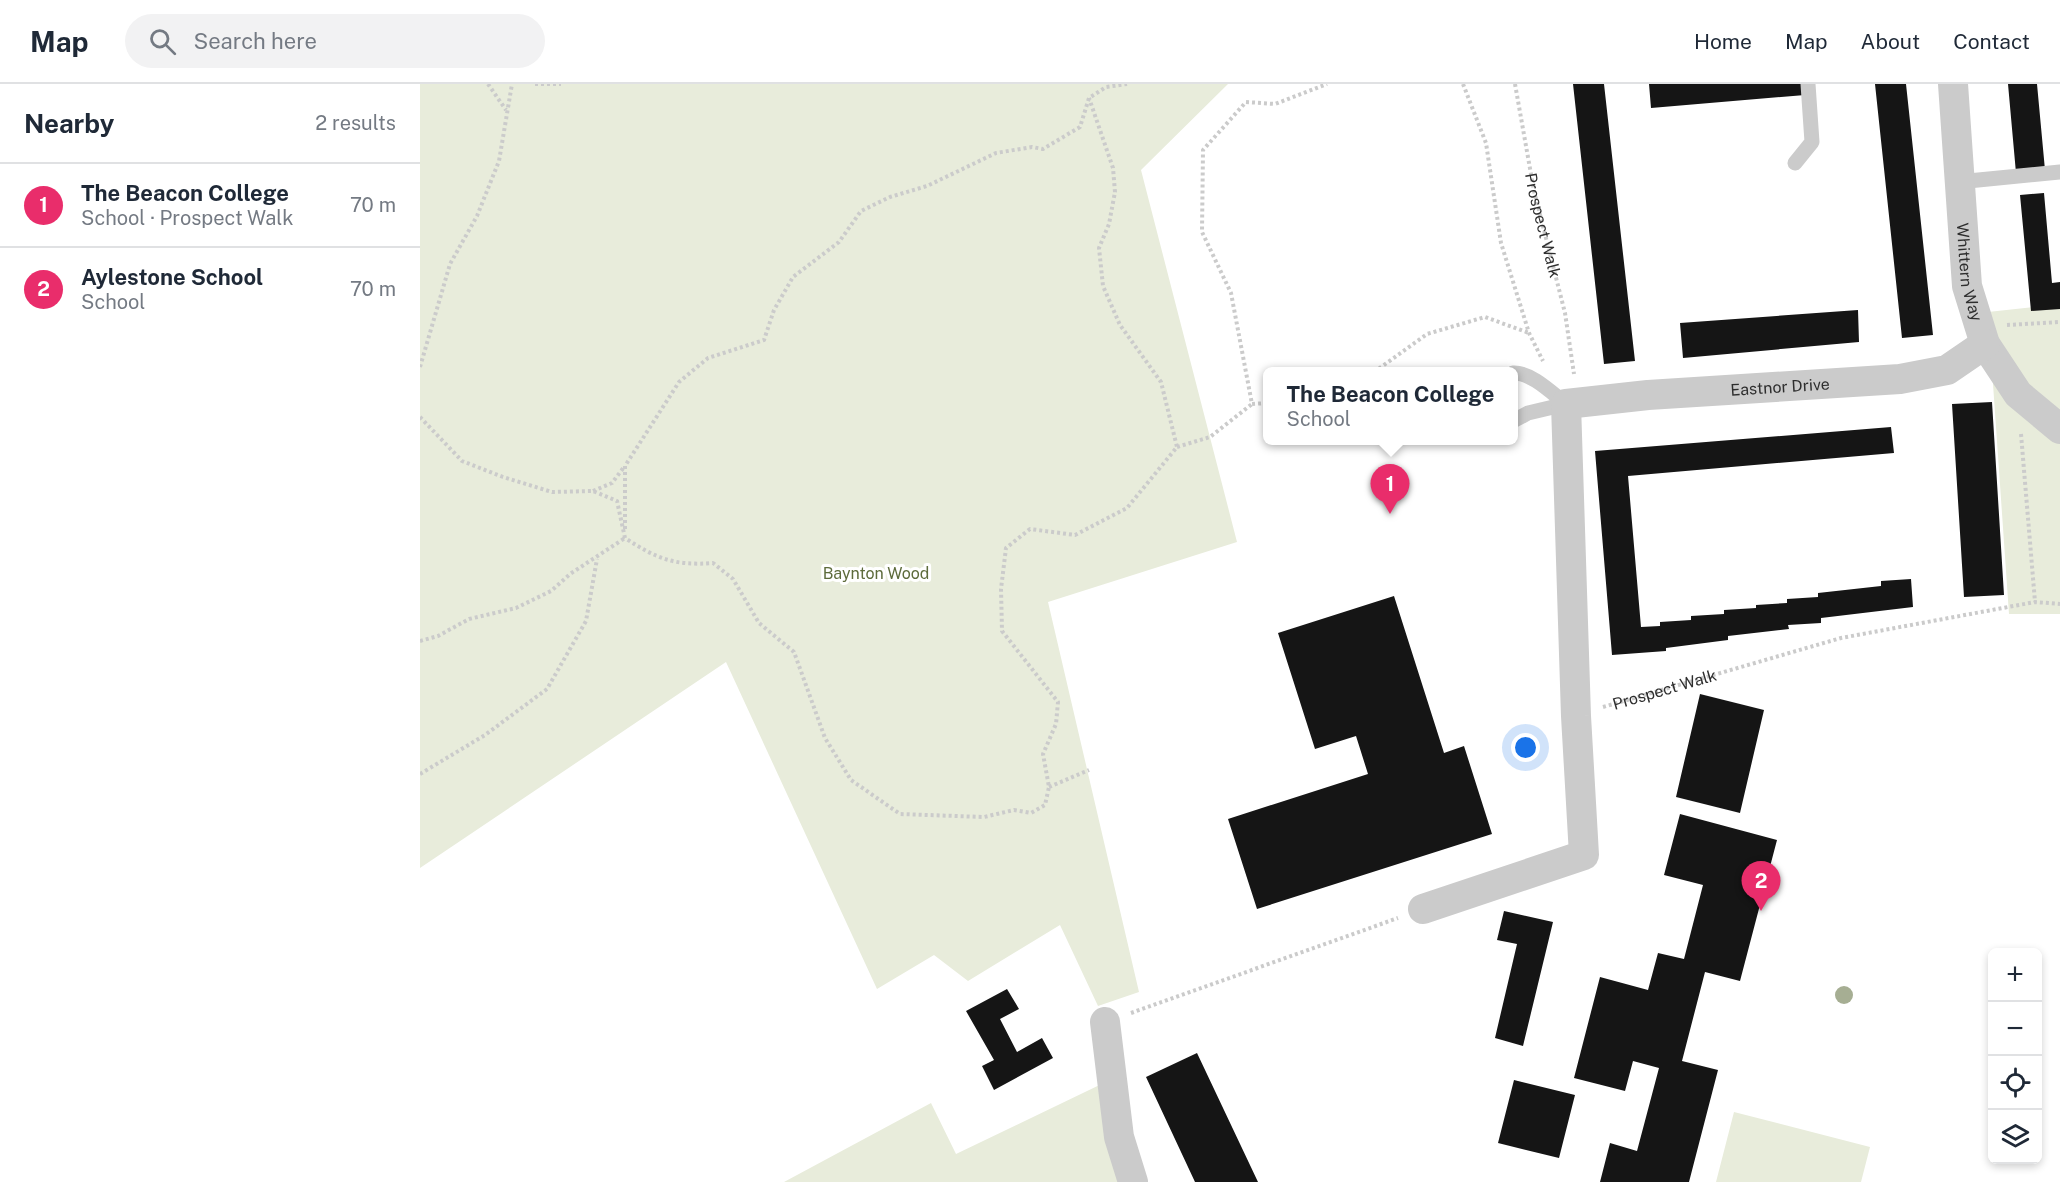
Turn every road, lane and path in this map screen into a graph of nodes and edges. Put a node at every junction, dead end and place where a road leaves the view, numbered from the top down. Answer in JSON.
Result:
{"nodes":[{"id":1,"x":488,"y":84,"type":"edge"},
{"id":2,"x":512,"y":84,"type":"edge"},
{"id":3,"x":535,"y":84,"type":"edge"},
{"id":4,"x":561,"y":84,"type":"edge"},
{"id":5,"x":1127,"y":84,"type":"edge"},
{"id":6,"x":1327,"y":84,"type":"edge"},
{"id":7,"x":1463,"y":84,"type":"edge"},
{"id":8,"x":1515,"y":84,"type":"edge"},
{"id":9,"x":1808,"y":84,"type":"edge"},
{"id":10,"x":1953,"y":84,"type":"edge"},
{"id":11,"x":1089,"y":98,"type":"junction"},
{"id":12,"x":506,"y":111,"type":"junction"},
{"id":13,"x":1795,"y":163,"type":"dead end"},
{"id":14,"x":2060,"y":172,"type":"edge"},
{"id":15,"x":1959,"y":182,"type":"junction"},
{"id":16,"x":2060,"y":322,"type":"edge"},
{"id":17,"x":1529,"y":333,"type":"junction"},
{"id":18,"x":1982,"y":335,"type":"junction"},
{"id":19,"x":1545,"y":364,"type":"dead end"},
{"id":20,"x":420,"y":367,"type":"edge"},
{"id":21,"x":1381,"y":367,"type":"edge"},
{"id":22,"x":1518,"y":373,"type":"edge"},
{"id":23,"x":2018,"y":394,"type":"junction"},
{"id":24,"x":1572,"y":402,"type":"junction"},
{"id":25,"x":1263,"y":403,"type":"edge"},
{"id":26,"x":1252,"y":404,"type":"junction"},
{"id":27,"x":420,"y":417,"type":"edge"},
{"id":28,"x":1518,"y":418,"type":"edge"},
{"id":29,"x":2060,"y":429,"type":"edge"},
{"id":30,"x":1177,"y":447,"type":"junction"},
{"id":31,"x":625,"y":466,"type":"junction"},
{"id":32,"x":592,"y":491,"type":"junction"},
{"id":33,"x":625,"y":538,"type":"junction"},
{"id":34,"x":597,"y":559,"type":"junction"},
{"id":35,"x":2035,"y":602,"type":"junction"},
{"id":36,"x":2060,"y":604,"type":"edge"},
{"id":37,"x":420,"y":641,"type":"edge"},
{"id":38,"x":1576,"y":716,"type":"junction"},
{"id":39,"x":1089,"y":770,"type":"dead end"},
{"id":40,"x":420,"y":774,"type":"edge"},
{"id":41,"x":1049,"y":787,"type":"junction"},
{"id":42,"x":1423,"y":909,"type":"joint"},
{"id":43,"x":1105,"y":1022,"type":"joint"},
{"id":44,"x":1133,"y":1182,"type":"edge"}],
"edges":[{"from":1,"to":12,"type":"path"},
{"from":2,"to":12,"type":"path"},
{"from":3,"to":4,"type":"path"},
{"from":5,"to":11,"type":"path"},
{"from":6,"to":26,"type":"path"},
{"from":7,"to":17,"type":"path"},
{"from":8,"to":24,"type":"path","name":"Prospect Walk"},
{"from":9,"to":13,"type":"lane"},
{"from":10,"to":15,"type":"street","name":"Whittern Way"},
{"from":11,"to":30,"type":"path"},
{"from":11,"to":31,"type":"path"},
{"from":12,"to":20,"type":"path"},
{"from":14,"to":15,"type":"lane"},
{"from":15,"to":18,"type":"street","name":"Whittern Way"},
{"from":16,"to":18,"type":"path"},
{"from":17,"to":19,"type":"path"},
{"from":17,"to":21,"type":"path"},
{"from":18,"to":23,"type":"street","name":"Whittern Way"},
{"from":18,"to":24,"type":"street","name":"Eastnor Drive"},
{"from":22,"to":24,"type":"lane"},
{"from":23,"to":29,"type":"street","name":"Whittern Way"},
{"from":23,"to":35,"type":"path"},
{"from":24,"to":28,"type":"lane"},
{"from":24,"to":38,"type":"street"},
{"from":25,"to":26,"type":"path"},
{"from":26,"to":30,"type":"path"},
{"from":27,"to":32,"type":"path"},
{"from":30,"to":41,"type":"path"},
{"from":31,"to":32,"type":"path"},
{"from":31,"to":33,"type":"path"},
{"from":32,"to":33,"type":"path"},
{"from":33,"to":34,"type":"path"},
{"from":33,"to":41,"type":"path"},
{"from":34,"to":37,"type":"path"},
{"from":34,"to":40,"type":"path"},
{"from":35,"to":36,"type":"path","name":"Prospect Walk"},
{"from":35,"to":38,"type":"path","name":"Prospect Walk"},
{"from":38,"to":42,"type":"street"},
{"from":39,"to":41,"type":"path"},
{"from":42,"to":43,"type":"path"},
{"from":43,"to":44,"type":"street"}]}
